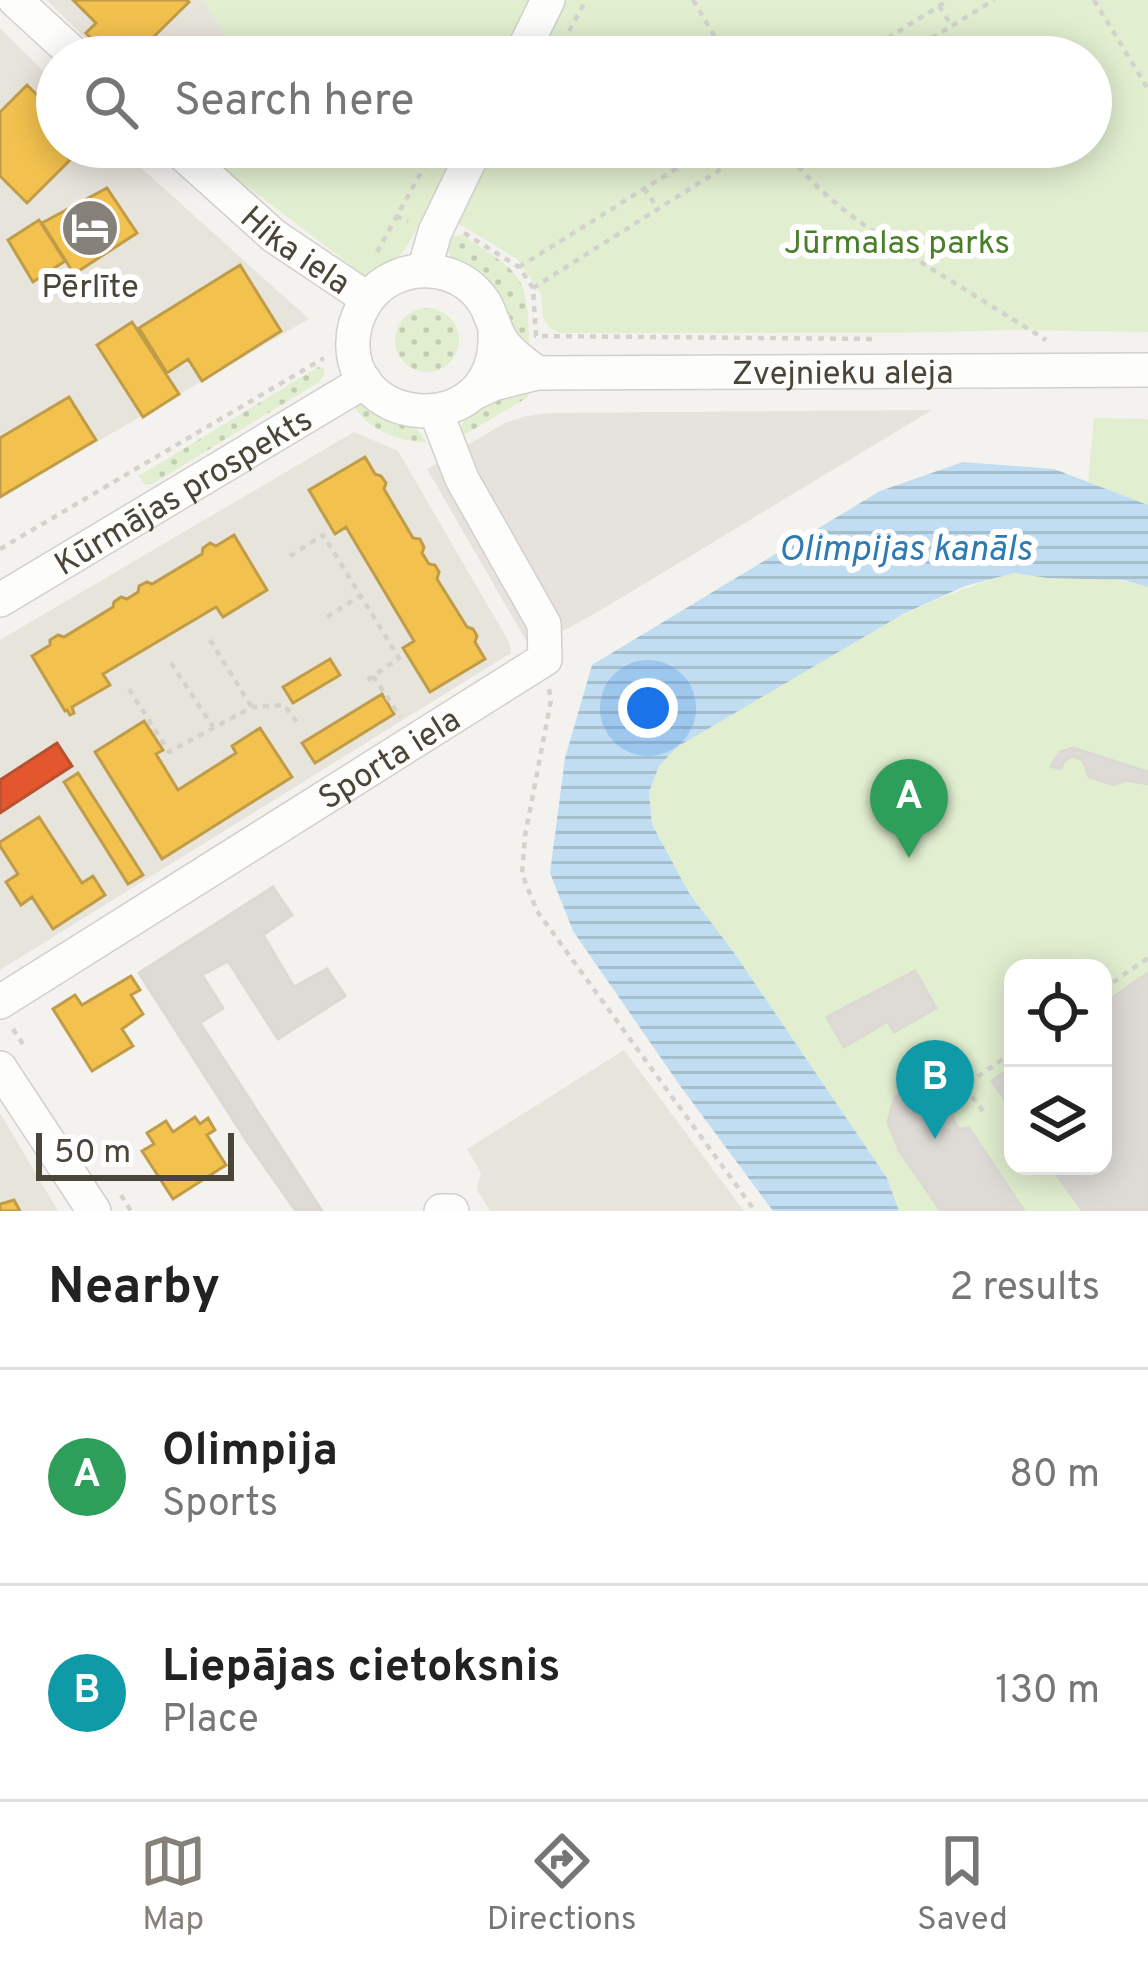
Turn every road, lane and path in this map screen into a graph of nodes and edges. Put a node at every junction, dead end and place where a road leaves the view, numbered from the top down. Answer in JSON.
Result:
{"nodes":[{"id":1,"x":15,"y":0,"type":"edge"},
{"id":2,"x":548,"y":0,"type":"edge"},
{"id":3,"x":693,"y":0,"type":"edge"},
{"id":4,"x":949,"y":0,"type":"edge"},
{"id":5,"x":994,"y":0,"type":"edge"},
{"id":6,"x":1094,"y":0,"type":"edge"},
{"id":7,"x":939,"y":6,"type":"junction"},
{"id":8,"x":952,"y":26,"type":"junction"},
{"id":9,"x":54,"y":36,"type":"edge"},
{"id":10,"x":530,"y":36,"type":"edge"},
{"id":11,"x":714,"y":36,"type":"edge"},
{"id":12,"x":891,"y":36,"type":"edge"},
{"id":13,"x":936,"y":36,"type":"edge"},
{"id":14,"x":1148,"y":89,"type":"edge"},
{"id":15,"x":198,"y":168,"type":"edge"},
{"id":16,"x":422,"y":168,"type":"edge"},
{"id":17,"x":466,"y":168,"type":"edge"},
{"id":18,"x":677,"y":168,"type":"edge"},
{"id":19,"x":722,"y":168,"type":"edge"},
{"id":20,"x":799,"y":168,"type":"edge"},
{"id":21,"x":644,"y":188,"type":"junction"},
{"id":22,"x":658,"y":208,"type":"junction"},
{"id":23,"x":396,"y":216,"type":"dead end"},
{"id":24,"x":460,"y":230,"type":"dead end"},
{"id":25,"x":519,"y":267,"type":"junction"},
{"id":26,"x":424,"y":270,"type":"junction"},
{"id":27,"x":533,"y":288,"type":"junction"},
{"id":28,"x":369,"y":297,"type":"junction"},
{"id":29,"x":495,"y":331,"type":"junction"},
{"id":30,"x":879,"y":339,"type":"dead end"},
{"id":31,"x":1022,"y":340,"type":"dead end"},
{"id":32,"x":325,"y":357,"type":"dead end"},
{"id":33,"x":1148,"y":370,"type":"edge"},
{"id":34,"x":537,"y":374,"type":"junction"},
{"id":35,"x":365,"y":381,"type":"junction"},
{"id":36,"x":474,"y":392,"type":"junction"},
{"id":37,"x":436,"y":412,"type":"junction"},
{"id":38,"x":0,"y":549,"type":"edge"},
{"id":39,"x":290,"y":556,"type":"dead end"},
{"id":40,"x":363,"y":594,"type":"junction"},
{"id":41,"x":0,"y":600,"type":"edge"},
{"id":42,"x":327,"y":617,"type":"dead end"},
{"id":43,"x":209,"y":640,"type":"dead end"},
{"id":44,"x":545,"y":659,"type":"junction"},
{"id":45,"x":172,"y":663,"type":"dead end"},
{"id":46,"x":373,"y":676,"type":"junction"},
{"id":47,"x":366,"y":681,"type":"dead end"},
{"id":48,"x":129,"y":689,"type":"dead end"},
{"id":49,"x":252,"y":707,"type":"junction"},
{"id":50,"x":297,"y":722,"type":"dead end"},
{"id":51,"x":403,"y":722,"type":"dead end"},
{"id":52,"x":213,"y":728,"type":"junction"},
{"id":53,"x":1148,"y":958,"type":"edge"},
{"id":54,"x":1112,"y":983,"type":"edge"},
{"id":55,"x":0,"y":1002,"type":"edge"},
{"id":56,"x":1004,"y":1058,"type":"edge"},
{"id":57,"x":0,"y":1068,"type":"edge"},
{"id":58,"x":982,"y":1111,"type":"dead end"},
{"id":59,"x":94,"y":1211,"type":"edge"},
{"id":60,"x":440,"y":1211,"type":"edge"},
{"id":61,"x":452,"y":1211,"type":"edge"},
{"id":62,"x":755,"y":1211,"type":"edge"}],
"edges":[{"from":1,"to":9,"type":"street"},
{"from":2,"to":10,"type":"street"},
{"from":3,"to":11,"type":"path"},
{"from":4,"to":7,"type":"path"},
{"from":5,"to":8,"type":"path"},
{"from":6,"to":14,"type":"path"},
{"from":7,"to":8,"type":"path"},
{"from":7,"to":12,"type":"path"},
{"from":8,"to":13,"type":"path"},
{"from":15,"to":28,"type":"street","name":"Hika iela"},
{"from":16,"to":23,"type":"path"},
{"from":17,"to":26,"type":"street"},
{"from":18,"to":21,"type":"path"},
{"from":19,"to":22,"type":"path"},
{"from":20,"to":31,"type":"path"},
{"from":21,"to":22,"type":"path"},
{"from":21,"to":25,"type":"path"},
{"from":22,"to":27,"type":"path"},
{"from":24,"to":25,"type":"path"},
{"from":25,"to":27,"type":"path"},
{"from":26,"to":28,"type":"street"},
{"from":26,"to":29,"type":"street"},
{"from":27,"to":30,"type":"path"},
{"from":28,"to":35,"type":"street"},
{"from":29,"to":34,"type":"street"},
{"from":29,"to":36,"type":"street"},
{"from":32,"to":38,"type":"path"},
{"from":33,"to":34,"type":"street","name":"Zvejnieku aleja"},
{"from":34,"to":36,"type":"street","name":"Zvejnieku aleja"},
{"from":35,"to":37,"type":"street"},
{"from":35,"to":41,"type":"street","name":"Kūrmājas prospekts"},
{"from":36,"to":37,"type":"street"},
{"from":37,"to":44,"type":"street"},
{"from":39,"to":40,"type":"path"},
{"from":40,"to":42,"type":"path"},
{"from":40,"to":46,"type":"path"},
{"from":43,"to":49,"type":"path"},
{"from":44,"to":55,"type":"street","name":"Sporta iela"},
{"from":44,"to":62,"type":"path"},
{"from":45,"to":52,"type":"path"},
{"from":46,"to":47,"type":"path"},
{"from":46,"to":51,"type":"path"},
{"from":48,"to":52,"type":"path"},
{"from":49,"to":50,"type":"path"},
{"from":49,"to":52,"type":"path"},
{"from":53,"to":54,"type":"path"},
{"from":56,"to":58,"type":"path"},
{"from":57,"to":59,"type":"street"},
{"from":60,"to":61,"type":"street"}]}
